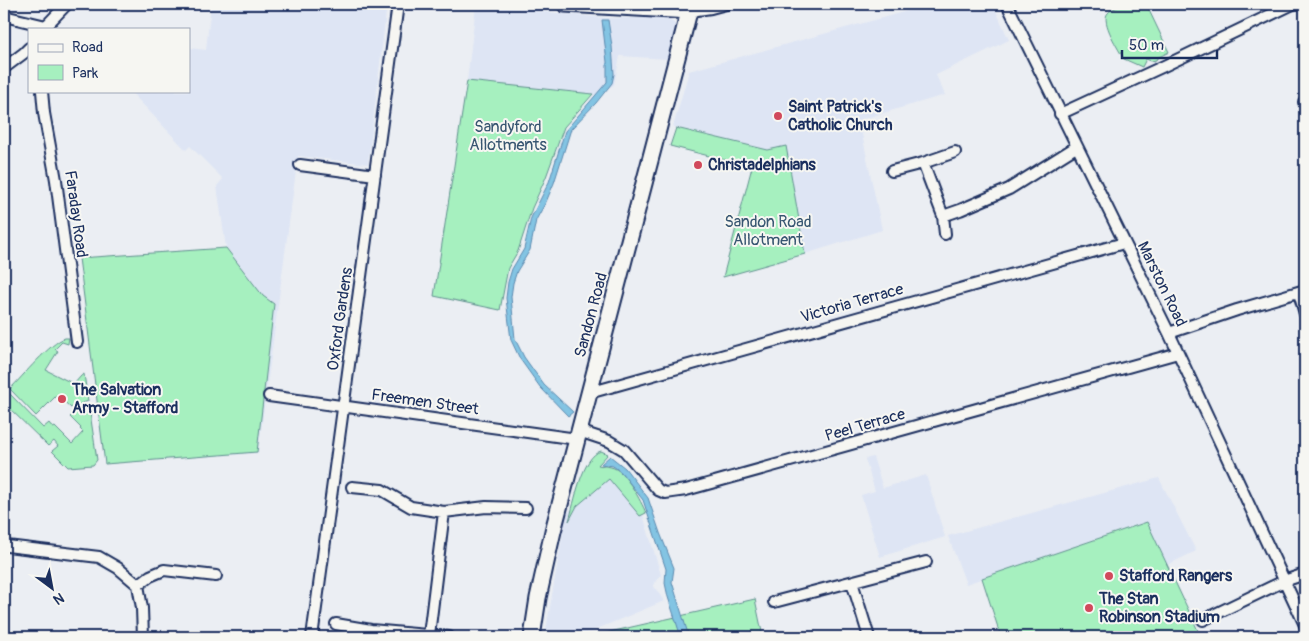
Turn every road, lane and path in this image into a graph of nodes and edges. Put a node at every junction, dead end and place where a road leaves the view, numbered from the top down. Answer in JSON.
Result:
{"nodes":[{"id":1,"x":67,"y":4,"type":"edge"},
{"id":2,"x":398,"y":4,"type":"edge"},
{"id":3,"x":565,"y":4,"type":"edge"},
{"id":4,"x":584,"y":4,"type":"edge"},
{"id":5,"x":726,"y":4,"type":"edge"},
{"id":6,"x":1007,"y":4,"type":"edge"},
{"id":7,"x":1293,"y":4,"type":"edge"},
{"id":8,"x":691,"y":7,"type":"edge"},
{"id":9,"x":4,"y":16,"type":"edge"},
{"id":10,"x":44,"y":27,"type":"edge"},
{"id":11,"x":27,"y":53,"type":"edge"},
{"id":12,"x":4,"y":68,"type":"edge"},
{"id":13,"x":42,"y":92,"type":"edge"},
{"id":14,"x":1060,"y":114,"type":"junction"},
{"id":15,"x":1076,"y":147,"type":"junction"},
{"id":16,"x":955,"y":152,"type":"dead end"},
{"id":17,"x":923,"y":163,"type":"junction"},
{"id":18,"x":300,"y":165,"type":"dead end"},
{"id":19,"x":892,"y":171,"type":"dead end"},
{"id":20,"x":375,"y":175,"type":"junction"},
{"id":21,"x":943,"y":216,"type":"junction"},
{"id":22,"x":945,"y":234,"type":"dead end"},
{"id":23,"x":1124,"y":242,"type":"junction"},
{"id":24,"x":1302,"y":291,"type":"edge"},
{"id":25,"x":1305,"y":314,"type":"edge"},
{"id":26,"x":1169,"y":333,"type":"junction"},
{"id":27,"x":77,"y":342,"type":"dead end"},
{"id":28,"x":1178,"y":353,"type":"junction"},
{"id":29,"x":589,"y":392,"type":"junction"},
{"id":30,"x":269,"y":396,"type":"dead end"},
{"id":31,"x":344,"y":406,"type":"junction"},
{"id":32,"x":578,"y":435,"type":"junction"},
{"id":33,"x":352,"y":487,"type":"dead end"},
{"id":34,"x":526,"y":508,"type":"dead end"},
{"id":35,"x":444,"y":512,"type":"junction"},
{"id":36,"x":7,"y":546,"type":"dead end"},
{"id":37,"x":926,"y":562,"type":"dead end"},
{"id":38,"x":1305,"y":574,"type":"edge"},
{"id":39,"x":216,"y":576,"type":"dead end"},
{"id":40,"x":1284,"y":581,"type":"junction"},
{"id":41,"x":852,"y":582,"type":"junction"},
{"id":42,"x":138,"y":585,"type":"junction"},
{"id":43,"x":774,"y":602,"type":"dead end"},
{"id":44,"x":1203,"y":620,"type":"dead end"},
{"id":45,"x":336,"y":624,"type":"dead end"},
{"id":46,"x":1305,"y":625,"type":"edge"},
{"id":47,"x":371,"y":634,"type":"edge"},
{"id":48,"x":429,"y":635,"type":"junction"},
{"id":49,"x":143,"y":637,"type":"edge"},
{"id":50,"x":312,"y":637,"type":"edge"},
{"id":51,"x":449,"y":637,"type":"edge"},
{"id":52,"x":532,"y":637,"type":"edge"},
{"id":53,"x":869,"y":637,"type":"edge"}],
"edges":[{"from":1,"to":10,"type":"street"},
{"from":2,"to":20,"type":"street","name":"Oxford Gardens"},
{"from":3,"to":4,"type":"main road"},
{"from":4,"to":8,"type":"main road"},
{"from":5,"to":8,"type":"street"},
{"from":6,"to":14,"type":"street","name":"Marston Road"},
{"from":7,"to":14,"type":"street"},
{"from":8,"to":29,"type":"main road","name":"Sandon Road"},
{"from":9,"to":10,"type":"street"},
{"from":11,"to":12,"type":"street"},
{"from":13,"to":27,"type":"street","name":"Faraday Road"},
{"from":14,"to":15,"type":"street","name":"Marston Road"},
{"from":15,"to":21,"type":"street"},
{"from":15,"to":23,"type":"street","name":"Marston Road"},
{"from":16,"to":17,"type":"street"},
{"from":17,"to":19,"type":"street"},
{"from":17,"to":21,"type":"street"},
{"from":18,"to":20,"type":"street"},
{"from":20,"to":31,"type":"street","name":"Oxford Gardens"},
{"from":21,"to":22,"type":"street"},
{"from":23,"to":26,"type":"street","name":"Marston Road"},
{"from":23,"to":29,"type":"street","name":"Victoria Terrace"},
{"from":24,"to":25,"type":"street"},
{"from":24,"to":26,"type":"street"},
{"from":26,"to":28,"type":"street","name":"Marston Road"},
{"from":28,"to":32,"type":"street","name":"Peel Terrace"},
{"from":28,"to":40,"type":"street","name":"Marston Road"},
{"from":29,"to":32,"type":"main road","name":"Sandon Road"},
{"from":30,"to":31,"type":"street","name":"Freemen Street"},
{"from":31,"to":32,"type":"street","name":"Freemen Street"},
{"from":31,"to":50,"type":"street","name":"Oxford Gardens"},
{"from":32,"to":52,"type":"main road","name":"Sandon Road"},
{"from":33,"to":35,"type":"street"},
{"from":34,"to":35,"type":"street"},
{"from":35,"to":48,"type":"street"},
{"from":36,"to":42,"type":"street"},
{"from":37,"to":41,"type":"street"},
{"from":38,"to":40,"type":"street"},
{"from":39,"to":42,"type":"street"},
{"from":40,"to":44,"type":"street"},
{"from":40,"to":46,"type":"street","name":"Marston Road"},
{"from":41,"to":43,"type":"street"},
{"from":41,"to":53,"type":"street"},
{"from":42,"to":49,"type":"street"},
{"from":45,"to":47,"type":"street"},
{"from":47,"to":48,"type":"street"},
{"from":48,"to":51,"type":"street"}]}
